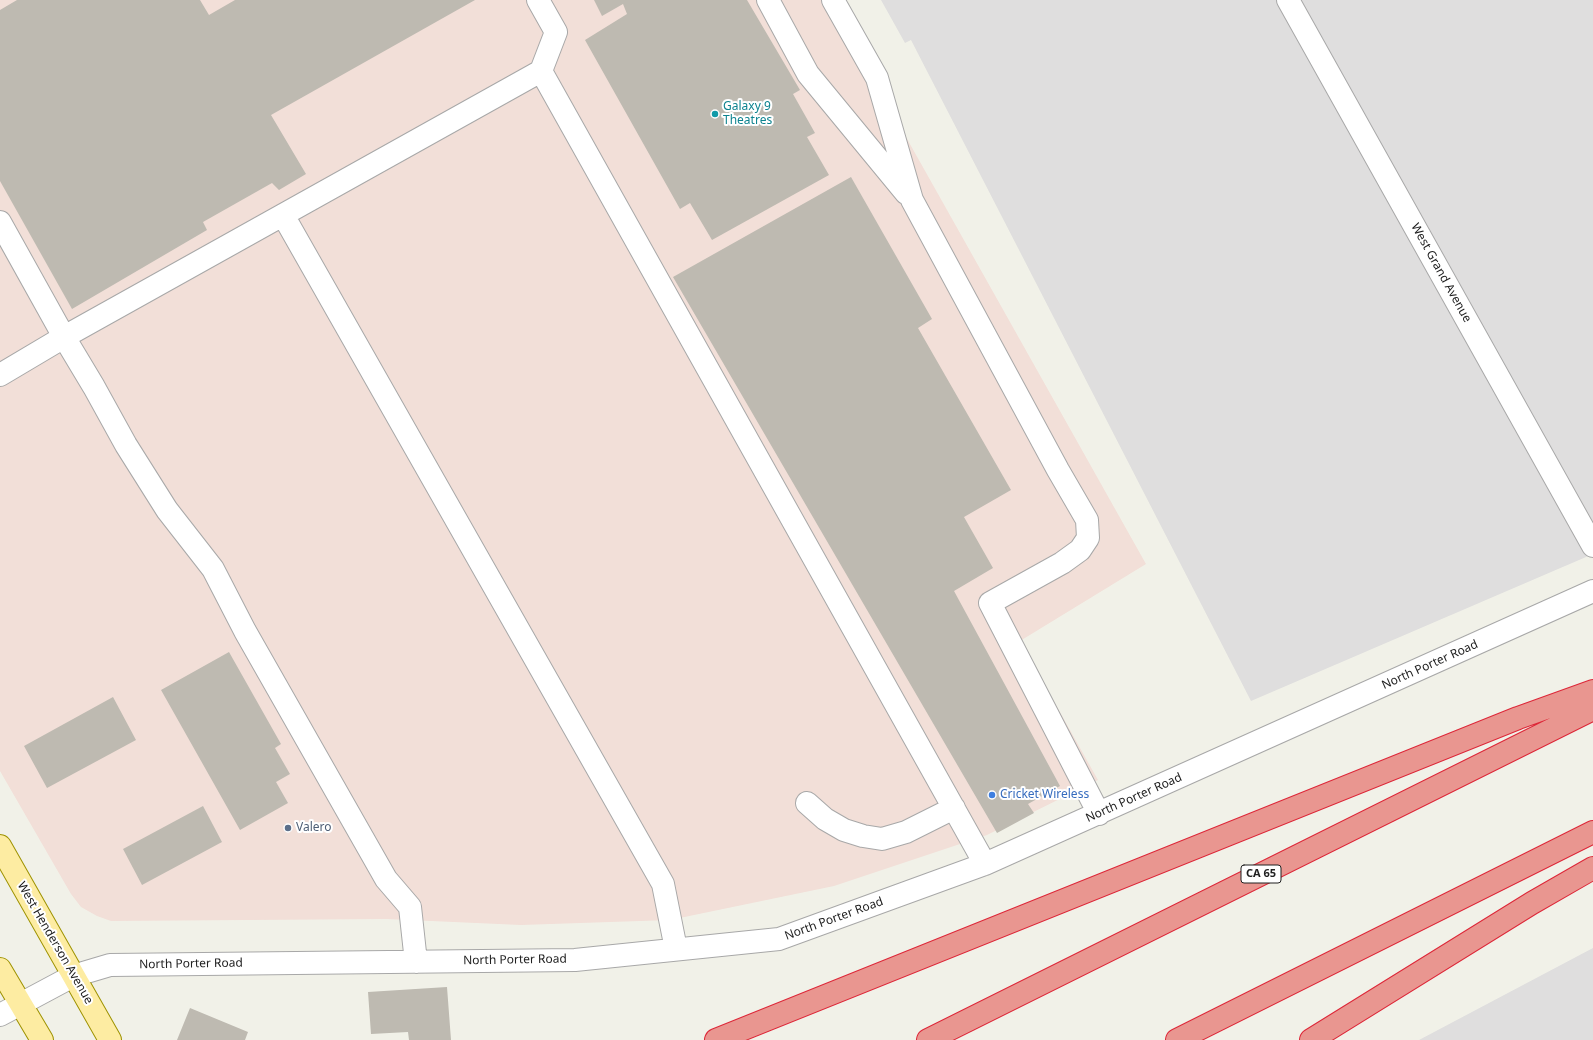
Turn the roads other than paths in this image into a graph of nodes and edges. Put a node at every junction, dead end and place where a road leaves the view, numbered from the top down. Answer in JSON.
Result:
{"nodes":[{"id":1,"x":538,"y":0,"type":"edge"},
{"id":2,"x":768,"y":0,"type":"edge"},
{"id":3,"x":834,"y":0,"type":"edge"},
{"id":4,"x":1288,"y":0,"type":"edge"},
{"id":5,"x":541,"y":71,"type":"junction"},
{"id":6,"x":912,"y":200,"type":"junction"},
{"id":7,"x":283,"y":215,"type":"junction"},
{"id":8,"x":0,"y":222,"type":"edge"},
{"id":9,"x":64,"y":337,"type":"junction"},
{"id":10,"x":0,"y":374,"type":"edge"},
{"id":11,"x":1593,"y":546,"type":"edge"},
{"id":12,"x":1593,"y":591,"type":"edge"},
{"id":13,"x":1593,"y":692,"type":"edge"},
{"id":14,"x":1593,"y":709,"type":"edge"},
{"id":15,"x":807,"y":802,"type":"dead end"},
{"id":16,"x":954,"y":808,"type":"junction"},
{"id":17,"x":1099,"y":814,"type":"junction"},
{"id":18,"x":1593,"y":832,"type":"edge"},
{"id":19,"x":0,"y":846,"type":"edge"},
{"id":20,"x":986,"y":864,"type":"junction"},
{"id":21,"x":1593,"y":868,"type":"edge"},
{"id":22,"x":9,"y":874,"type":"edge"},
{"id":23,"x":676,"y":949,"type":"junction"},
{"id":24,"x":416,"y":962,"type":"junction"},
{"id":25,"x":1,"y":973,"type":"edge"},
{"id":26,"x":73,"y":976,"type":"junction"},
{"id":27,"x":19,"y":1003,"type":"junction"},
{"id":28,"x":0,"y":1015,"type":"edge"},
{"id":29,"x":42,"y":1040,"type":"edge"},
{"id":30,"x":110,"y":1040,"type":"edge"},
{"id":31,"x":716,"y":1040,"type":"edge"},
{"id":32,"x":928,"y":1040,"type":"edge"},
{"id":33,"x":1177,"y":1040,"type":"edge"},
{"id":34,"x":1311,"y":1040,"type":"edge"}],
"edges":[{"from":1,"to":5,"type":"street"},
{"from":2,"to":6,"type":"street"},
{"from":3,"to":6,"type":"street"},
{"from":4,"to":11,"type":"street","name":"West Grand Avenue"},
{"from":5,"to":7,"type":"street"},
{"from":5,"to":16,"type":"street"},
{"from":6,"to":17,"type":"street"},
{"from":7,"to":9,"type":"street"},
{"from":7,"to":23,"type":"street"},
{"from":8,"to":9,"type":"street"},
{"from":9,"to":10,"type":"street"},
{"from":9,"to":24,"type":"street"},
{"from":12,"to":17,"type":"street","name":"North Porter Road"},
{"from":13,"to":31,"type":"highway"},
{"from":14,"to":32,"type":"highway","number":"CA 65"},
{"from":15,"to":16,"type":"street"},
{"from":16,"to":20,"type":"street"},
{"from":17,"to":20,"type":"street","name":"North Porter Road"},
{"from":18,"to":33,"type":"highway"},
{"from":19,"to":22,"type":"main road","name":"West Henderson Avenue"},
{"from":20,"to":23,"type":"street","name":"North Porter Road"},
{"from":21,"to":34,"type":"highway"},
{"from":22,"to":26,"type":"main road","name":"West Henderson Avenue"},
{"from":23,"to":24,"type":"street","name":"North Porter Road"},
{"from":24,"to":26,"type":"street","name":"North Porter Road"},
{"from":25,"to":27,"type":"main road"},
{"from":26,"to":27,"type":"street","name":"North Porter Road"},
{"from":26,"to":30,"type":"main road","name":"West Henderson Avenue"},
{"from":27,"to":28,"type":"street","name":"North Porter Road"},
{"from":27,"to":29,"type":"main road"}]}
